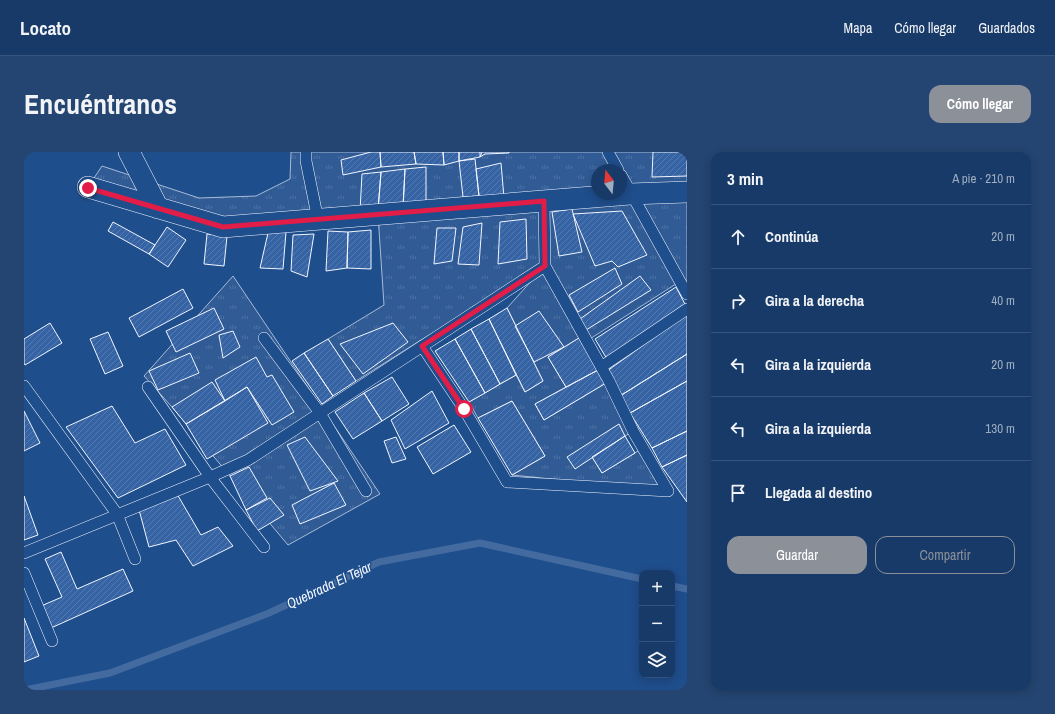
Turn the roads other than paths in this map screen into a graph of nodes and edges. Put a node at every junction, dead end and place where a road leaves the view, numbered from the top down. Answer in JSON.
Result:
{"nodes":[{"id":1,"x":129,"y":152,"type":"edge"},
{"id":2,"x":306,"y":152,"type":"edge"},
{"id":3,"x":608,"y":152,"type":"edge"},
{"id":4,"x":615,"y":164,"type":"edge"},
{"id":5,"x":627,"y":186,"type":"edge"},
{"id":6,"x":88,"y":188,"type":"dead end"},
{"id":7,"x":687,"y":192,"type":"edge"},
{"id":8,"x":631,"y":194,"type":"junction"},
{"id":9,"x":544,"y":201,"type":"junction"},
{"id":10,"x":158,"y":208,"type":"junction"},
{"id":11,"x":318,"y":220,"type":"junction"},
{"id":12,"x":545,"y":266,"type":"junction"},
{"id":13,"x":687,"y":294,"type":"edge"},
{"id":14,"x":687,"y":309,"type":"edge"},
{"id":15,"x":264,"y":338,"type":"dead end"},
{"id":16,"x":422,"y":346,"type":"junction"},
{"id":17,"x":601,"y":367,"type":"junction"},
{"id":18,"x":24,"y":386,"type":"edge"},
{"id":19,"x":148,"y":387,"type":"dead end"},
{"id":20,"x":320,"y":413,"type":"junction"},
{"id":21,"x":210,"y":477,"type":"junction"},
{"id":22,"x":366,"y":491,"type":"dead end"},
{"id":23,"x":117,"y":514,"type":"junction"},
{"id":24,"x":264,"y":547,"type":"dead end"},
{"id":25,"x":24,"y":553,"type":"edge"},
{"id":26,"x":135,"y":559,"type":"dead end"},
{"id":27,"x":24,"y":573,"type":"edge"},
{"id":28,"x":52,"y":641,"type":"dead end"}],
"edges":[{"from":1,"to":10,"type":"street"},
{"from":2,"to":11,"type":"lane"},
{"from":3,"to":4,"type":"lane"},
{"from":5,"to":8,"type":"lane"},
{"from":6,"to":10,"type":"street"},
{"from":7,"to":8,"type":"street"},
{"from":8,"to":9,"type":"street"},
{"from":8,"to":13,"type":"lane"},
{"from":9,"to":11,"type":"street"},
{"from":9,"to":12,"type":"lane"},
{"from":10,"to":11,"type":"street"},
{"from":12,"to":16,"type":"lane"},
{"from":12,"to":17,"type":"lane"},
{"from":14,"to":17,"type":"lane"},
{"from":15,"to":20,"type":"lane"},
{"from":16,"to":17,"type":"lane"},
{"from":16,"to":20,"type":"lane"},
{"from":18,"to":23,"type":"lane"},
{"from":19,"to":21,"type":"lane"},
{"from":20,"to":21,"type":"lane"},
{"from":20,"to":22,"type":"lane"},
{"from":21,"to":23,"type":"lane"},
{"from":21,"to":24,"type":"lane"},
{"from":23,"to":25,"type":"lane"},
{"from":23,"to":26,"type":"lane"},
{"from":27,"to":28,"type":"lane"}]}
